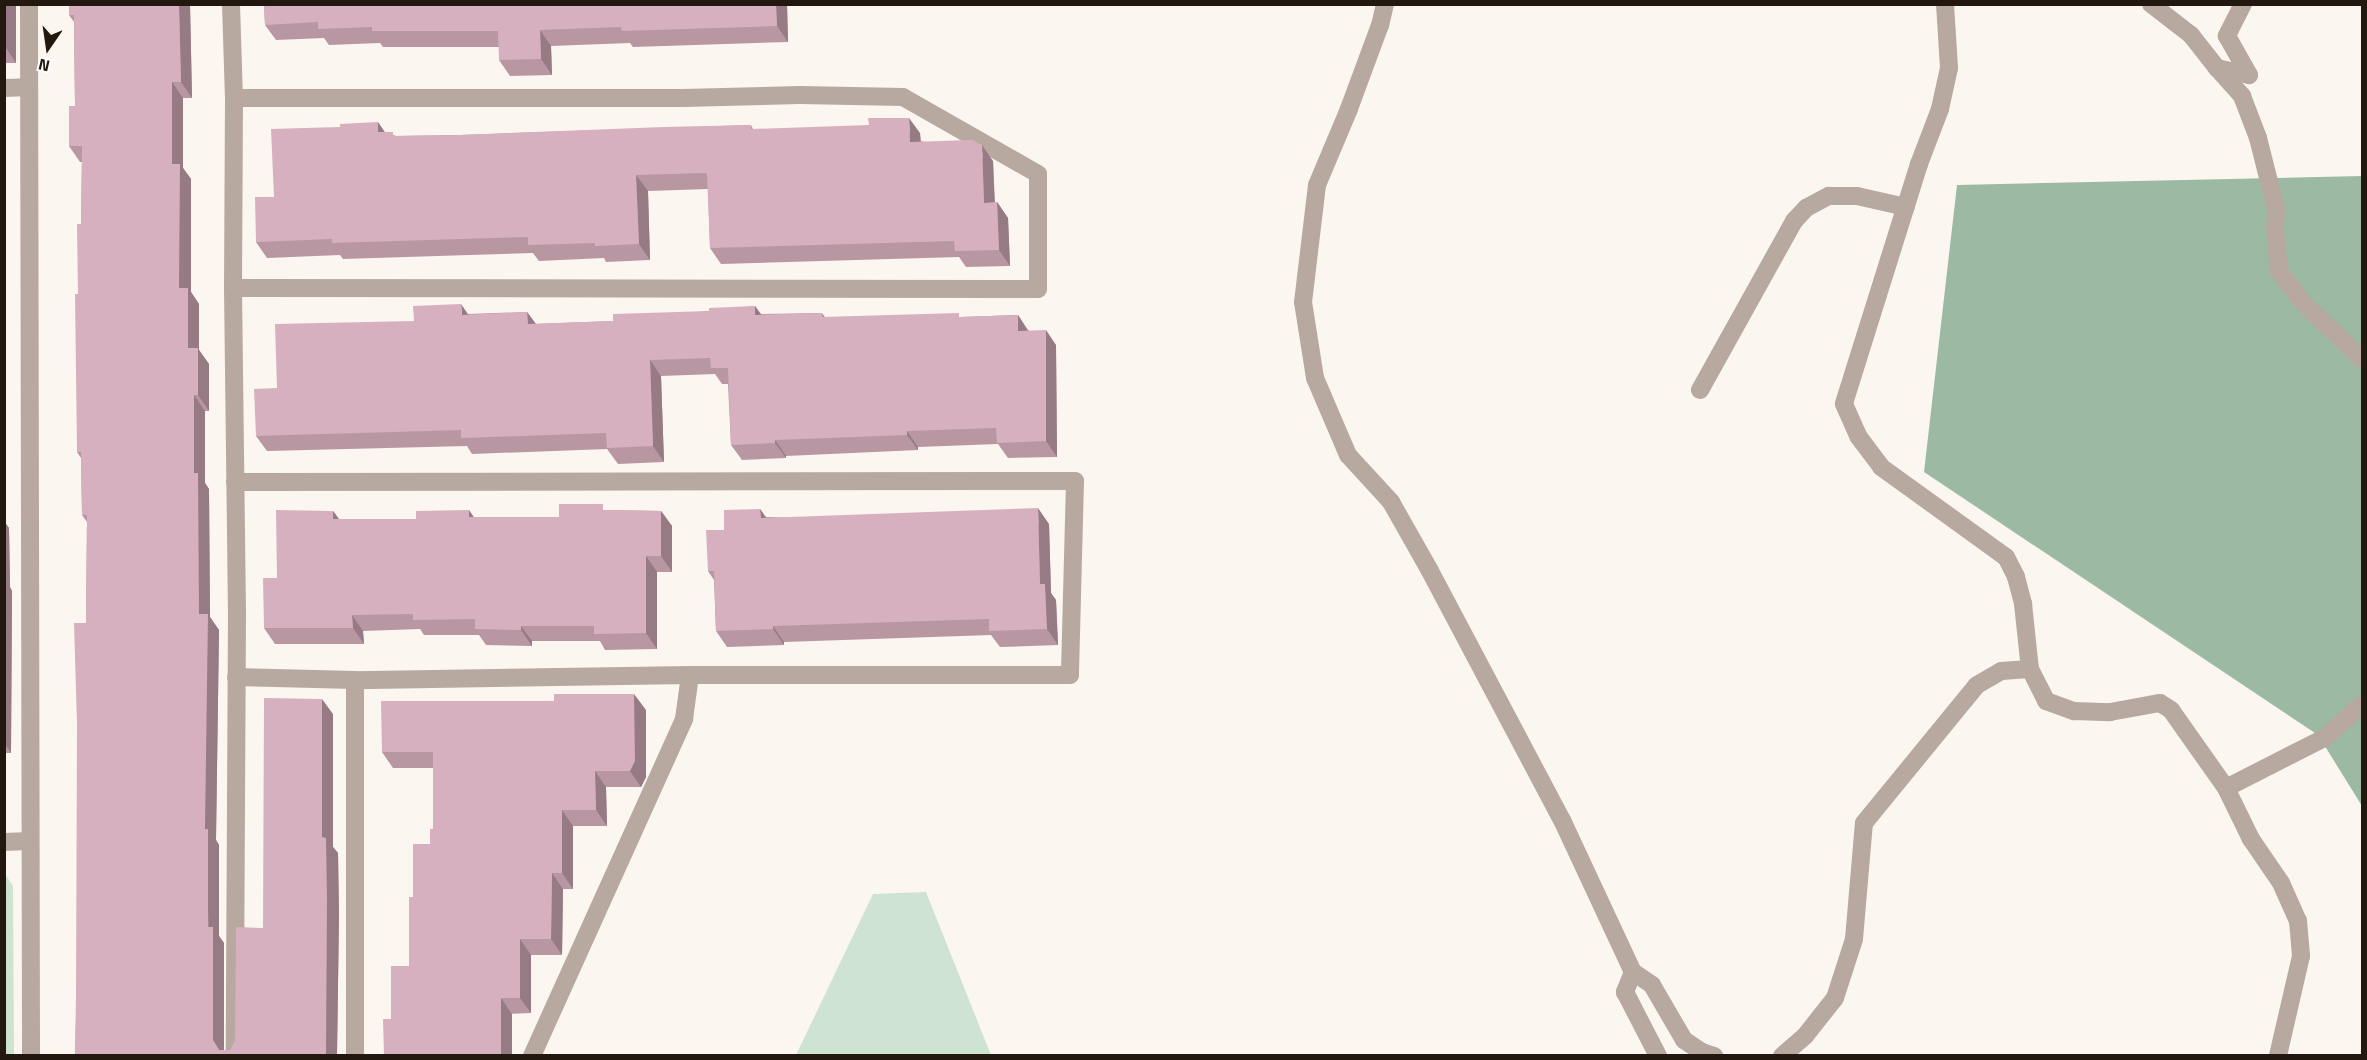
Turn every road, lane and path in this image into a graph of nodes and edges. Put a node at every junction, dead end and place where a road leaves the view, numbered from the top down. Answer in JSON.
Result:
{"nodes":[{"id":1,"x":29,"y":4,"type":"edge"},
{"id":2,"x":231,"y":4,"type":"edge"},
{"id":3,"x":1385,"y":4,"type":"edge"},
{"id":4,"x":1945,"y":4,"type":"edge"},
{"id":5,"x":2151,"y":4,"type":"edge"},
{"id":6,"x":2243,"y":4,"type":"edge"},
{"id":7,"x":2217,"y":68,"type":"junction"},
{"id":8,"x":29,"y":87,"type":"junction"},
{"id":9,"x":4,"y":88,"type":"edge"},
{"id":10,"x":234,"y":98,"type":"junction"},
{"id":11,"x":1905,"y":207,"type":"junction"},
{"id":12,"x":233,"y":288,"type":"junction"},
{"id":13,"x":2362,"y":359,"type":"edge"},
{"id":14,"x":1700,"y":390,"type":"dead end"},
{"id":15,"x":235,"y":482,"type":"junction"},
{"id":16,"x":2030,"y":669,"type":"junction"},
{"id":17,"x":690,"y":675,"type":"junction"},
{"id":18,"x":236,"y":677,"type":"junction"},
{"id":19,"x":355,"y":680,"type":"junction"},
{"id":20,"x":2362,"y":704,"type":"edge"},
{"id":21,"x":2226,"y":788,"type":"junction"},
{"id":22,"x":4,"y":842,"type":"edge"},
{"id":23,"x":30,"y":842,"type":"junction"},
{"id":24,"x":1634,"y":972,"type":"junction"},
{"id":25,"x":31,"y":1056,"type":"edge"},
{"id":26,"x":235,"y":1056,"type":"edge"},
{"id":27,"x":355,"y":1056,"type":"edge"},
{"id":28,"x":532,"y":1056,"type":"edge"},
{"id":29,"x":1658,"y":1056,"type":"edge"},
{"id":30,"x":1714,"y":1056,"type":"edge"},
{"id":31,"x":1782,"y":1056,"type":"edge"},
{"id":32,"x":2278,"y":1056,"type":"edge"}],
"edges":[{"from":1,"to":8,"type":"street"},
{"from":2,"to":10,"type":"street"},
{"from":3,"to":24,"type":"street"},
{"from":4,"to":11,"type":"street"},
{"from":5,"to":7,"type":"street"},
{"from":6,"to":7,"type":"street"},
{"from":7,"to":13,"type":"street"},
{"from":8,"to":9,"type":"street"},
{"from":8,"to":23,"type":"street"},
{"from":10,"to":12,"type":"street"},
{"from":10,"to":12,"type":"street"},
{"from":11,"to":14,"type":"street"},
{"from":11,"to":16,"type":"street"},
{"from":12,"to":15,"type":"street"},
{"from":15,"to":17,"type":"street"},
{"from":15,"to":18,"type":"street"},
{"from":16,"to":21,"type":"street"},
{"from":16,"to":31,"type":"street"},
{"from":17,"to":19,"type":"street"},
{"from":17,"to":28,"type":"street"},
{"from":18,"to":19,"type":"street"},
{"from":18,"to":26,"type":"street"},
{"from":19,"to":27,"type":"street"},
{"from":20,"to":21,"type":"street"},
{"from":21,"to":32,"type":"street"},
{"from":22,"to":23,"type":"street"},
{"from":23,"to":25,"type":"street"},
{"from":24,"to":29,"type":"street"},
{"from":24,"to":30,"type":"street"}]}
